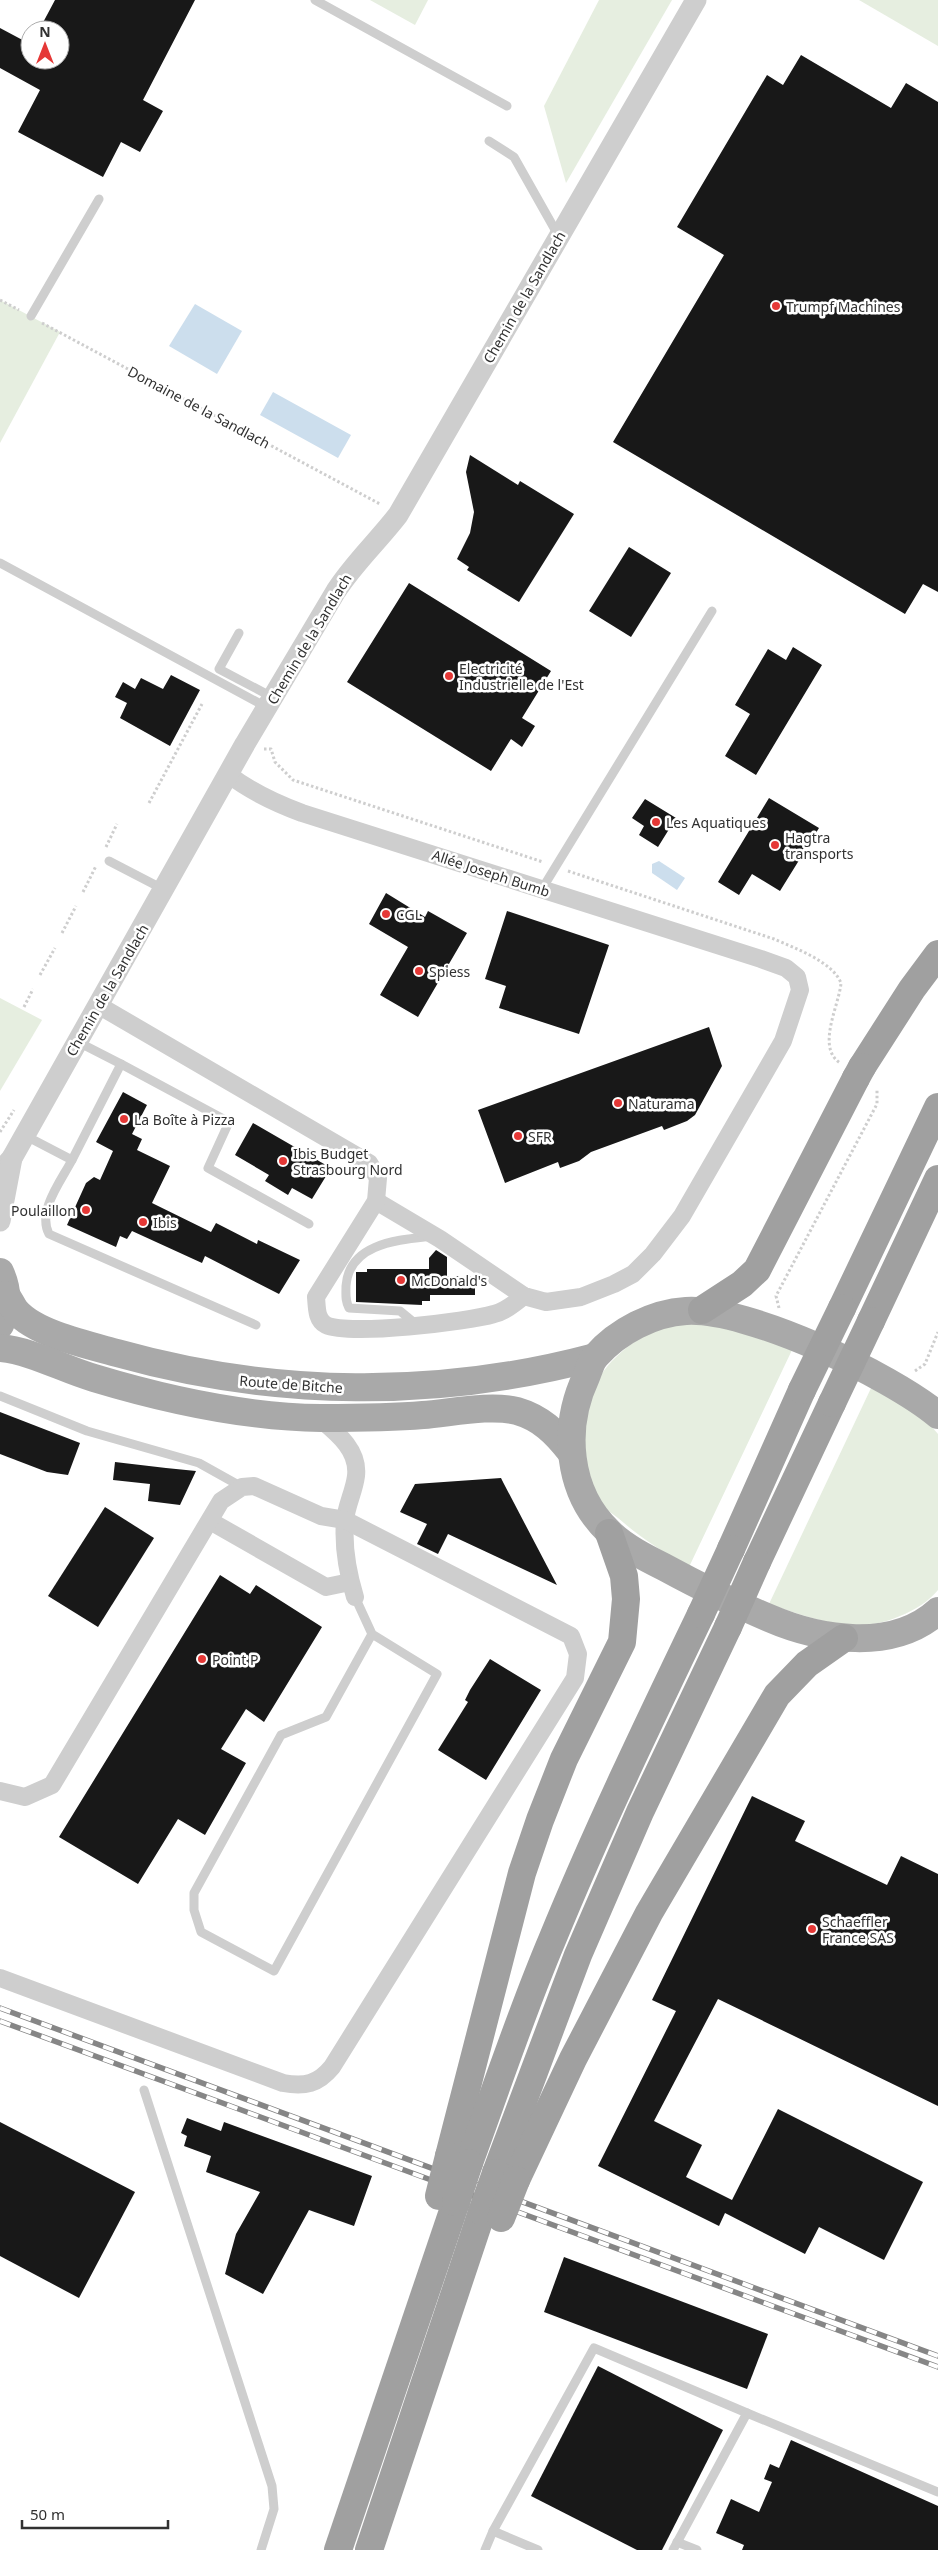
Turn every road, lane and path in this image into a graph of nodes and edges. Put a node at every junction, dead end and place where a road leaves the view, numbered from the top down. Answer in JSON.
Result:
{"nodes":[{"id":1,"x":315,"y":0,"type":"edge"},
{"id":2,"x":696,"y":0,"type":"edge"},
{"id":3,"x":507,"y":106,"type":"dead end"},
{"id":4,"x":489,"y":140,"type":"dead end"},
{"id":5,"x":99,"y":199,"type":"dead end"},
{"id":6,"x":558,"y":236,"type":"junction"},
{"id":7,"x":0,"y":300,"type":"edge"},
{"id":8,"x":31,"y":316,"type":"junction"},
{"id":9,"x":398,"y":515,"type":"junction"},
{"id":10,"x":0,"y":563,"type":"edge"},
{"id":11,"x":712,"y":611,"type":"dead end"},
{"id":12,"x":239,"y":633,"type":"dead end"},
{"id":13,"x":272,"y":703,"type":"junction"},
{"id":14,"x":202,"y":704,"type":"dead end"},
{"id":15,"x":245,"y":744,"type":"junction"},
{"id":16,"x":228,"y":774,"type":"junction"},
{"id":17,"x":149,"y":802,"type":"dead end"},
{"id":18,"x":117,"y":824,"type":"dead end"},
{"id":19,"x":104,"y":850,"type":"dead end"},
{"id":20,"x":109,"y":861,"type":"dead end"},
{"id":21,"x":96,"y":866,"type":"dead end"},
{"id":22,"x":557,"y":867,"type":"junction"},
{"id":23,"x":164,"y":889,"type":"junction"},
{"id":24,"x":542,"y":889,"type":"junction"},
{"id":25,"x":83,"y":892,"type":"dead end"},
{"id":26,"x":76,"y":906,"type":"dead end"},
{"id":27,"x":62,"y":933,"type":"dead end"},
{"id":28,"x":55,"y":948,"type":"dead end"},
{"id":29,"x":938,"y":954,"type":"edge"},
{"id":30,"x":40,"y":975,"type":"dead end"},
{"id":31,"x":33,"y":989,"type":"dead end"},
{"id":32,"x":98,"y":1005,"type":"junction"},
{"id":33,"x":24,"y":1007,"type":"dead end"},
{"id":34,"x":77,"y":1042,"type":"junction"},
{"id":35,"x":121,"y":1064,"type":"junction"},
{"id":36,"x":859,"y":1074,"type":"junction"},
{"id":37,"x":938,"y":1107,"type":"edge"},
{"id":38,"x":24,"y":1134,"type":"junction"},
{"id":39,"x":72,"y":1160,"type":"junction"},
{"id":40,"x":6,"y":1165,"type":"edge"},
{"id":41,"x":938,"y":1179,"type":"edge"},
{"id":42,"x":376,"y":1201,"type":"junction"},
{"id":43,"x":0,"y":1221,"type":"edge"},
{"id":44,"x":309,"y":1224,"type":"dead end"},
{"id":45,"x":434,"y":1236,"type":"junction"},
{"id":46,"x":3,"y":1284,"type":"edge"},
{"id":47,"x":524,"y":1296,"type":"junction"},
{"id":48,"x":702,"y":1310,"type":"junction"},
{"id":49,"x":783,"y":1312,"type":"dead end"},
{"id":50,"x":0,"y":1325,"type":"edge"},
{"id":51,"x":256,"y":1325,"type":"dead end"},
{"id":52,"x":417,"y":1325,"type":"junction"},
{"id":53,"x":938,"y":1332,"type":"edge"},
{"id":54,"x":0,"y":1348,"type":"edge"},
{"id":55,"x":595,"y":1357,"type":"junction"},
{"id":56,"x":912,"y":1374,"type":"dead end"},
{"id":57,"x":0,"y":1396,"type":"edge"},
{"id":58,"x":938,"y":1415,"type":"edge"},
{"id":59,"x":319,"y":1418,"type":"junction"},
{"id":60,"x":570,"y":1451,"type":"junction"},
{"id":61,"x":242,"y":1487,"type":"junction"},
{"id":62,"x":345,"y":1520,"type":"junction"},
{"id":63,"x":210,"y":1521,"type":"junction"},
{"id":64,"x":609,"y":1533,"type":"junction"},
{"id":65,"x":352,"y":1589,"type":"junction"},
{"id":66,"x":937,"y":1613,"type":"edge"},
{"id":67,"x":372,"y":1634,"type":"junction"},
{"id":68,"x":844,"y":1638,"type":"junction"},
{"id":69,"x":0,"y":1791,"type":"edge"},
{"id":70,"x":0,"y":1978,"type":"edge"},
{"id":71,"x":144,"y":2090,"type":"dead end"},
{"id":72,"x":459,"y":2160,"type":"junction"},
{"id":73,"x":506,"y":2176,"type":"junction"},
{"id":74,"x":747,"y":2413,"type":"junction"},
{"id":75,"x":938,"y":2492,"type":"edge"},
{"id":76,"x":493,"y":2532,"type":"junction"},
{"id":77,"x":675,"y":2546,"type":"edge"},
{"id":78,"x":261,"y":2550,"type":"edge"},
{"id":79,"x":338,"y":2550,"type":"edge"},
{"id":80,"x":368,"y":2550,"type":"edge"},
{"id":81,"x":485,"y":2550,"type":"edge"},
{"id":82,"x":538,"y":2550,"type":"edge"},
{"id":83,"x":697,"y":2550,"type":"edge"}],
"edges":[{"from":1,"to":3,"type":"lane"},
{"from":2,"to":6,"type":"street","name":"Chemin de la Sandlach"},
{"from":4,"to":6,"type":"lane"},
{"from":5,"to":8,"type":"lane"},
{"from":6,"to":9,"type":"street","name":"Chemin de la Sandlach"},
{"from":7,"to":8,"type":"path","name":"Domaine de la Sandlach"},
{"from":8,"to":9,"type":"path","name":"Domaine de la Sandlach"},
{"from":9,"to":13,"type":"street","name":"Chemin de la Sandlach"},
{"from":10,"to":13,"type":"lane"},
{"from":11,"to":22,"type":"lane"},
{"from":12,"to":13,"type":"lane"},
{"from":13,"to":15,"type":"street","name":"Chemin de la Sandlach"},
{"from":14,"to":17,"type":"path"},
{"from":15,"to":16,"type":"street","name":"Chemin de la Sandlach"},
{"from":15,"to":22,"type":"path"},
{"from":16,"to":23,"type":"street","name":"Chemin de la Sandlach"},
{"from":16,"to":24,"type":"street","name":"Allée Joseph Bumb"},
{"from":18,"to":19,"type":"path"},
{"from":20,"to":23,"type":"lane"},
{"from":21,"to":25,"type":"path"},
{"from":22,"to":24,"type":"lane"},
{"from":22,"to":36,"type":"path"},
{"from":23,"to":32,"type":"street","name":"Chemin de la Sandlach"},
{"from":24,"to":47,"type":"street","name":"Allée Joseph Bumb"},
{"from":26,"to":27,"type":"path"},
{"from":28,"to":30,"type":"path"},
{"from":29,"to":36,"type":"highway"},
{"from":31,"to":33,"type":"path"},
{"from":32,"to":34,"type":"street","name":"Chemin de la Sandlach"},
{"from":32,"to":42,"type":"street"},
{"from":34,"to":35,"type":"lane"},
{"from":34,"to":38,"type":"street","name":"Chemin de la Sandlach"},
{"from":35,"to":39,"type":"lane"},
{"from":35,"to":44,"type":"lane"},
{"from":36,"to":48,"type":"highway"},
{"from":36,"to":49,"type":"path"},
{"from":37,"to":72,"type":"highway","bridge":true},
{"from":38,"to":39,"type":"lane"},
{"from":38,"to":40,"type":"street","name":"Chemin de la Sandlach"},
{"from":39,"to":51,"type":"lane"},
{"from":40,"to":43,"type":"street","name":"Chemin de la Sandlach"},
{"from":41,"to":73,"type":"highway","bridge":true},
{"from":42,"to":45,"type":"street"},
{"from":42,"to":52,"type":"street"},
{"from":45,"to":47,"type":"street"},
{"from":45,"to":52,"type":"lane"},
{"from":46,"to":50,"type":"main road"},
{"from":46,"to":55,"type":"main road","name":"Route de Bitche"},
{"from":47,"to":52,"type":"street"},
{"from":48,"to":55,"type":"main road"},
{"from":48,"to":58,"type":"main road"},
{"from":53,"to":56,"type":"path"},
{"from":54,"to":59,"type":"main road"},
{"from":55,"to":60,"type":"main road"},
{"from":57,"to":61,"type":"lane"},
{"from":59,"to":60,"type":"main road"},
{"from":59,"to":62,"type":"street"},
{"from":60,"to":64,"type":"main road"},
{"from":61,"to":62,"type":"street"},
{"from":61,"to":63,"type":"street"},
{"from":62,"to":65,"type":"street"},
{"from":62,"to":70,"type":"street"},
{"from":63,"to":65,"type":"street"},
{"from":63,"to":69,"type":"street"},
{"from":64,"to":68,"type":"main road"},
{"from":64,"to":72,"type":"highway"},
{"from":65,"to":67,"type":"lane"},
{"from":66,"to":68,"type":"main road"},
{"from":67,"to":67,"type":"lane"},
{"from":68,"to":73,"type":"highway"},
{"from":71,"to":78,"type":"lane"},
{"from":72,"to":79,"type":"highway","bridge":true},
{"from":73,"to":80,"type":"highway","bridge":true},
{"from":74,"to":75,"type":"lane"},
{"from":74,"to":76,"type":"lane"},
{"from":74,"to":77,"type":"lane"},
{"from":76,"to":81,"type":"lane"},
{"from":76,"to":82,"type":"lane"},
{"from":77,"to":83,"type":"lane"}]}
